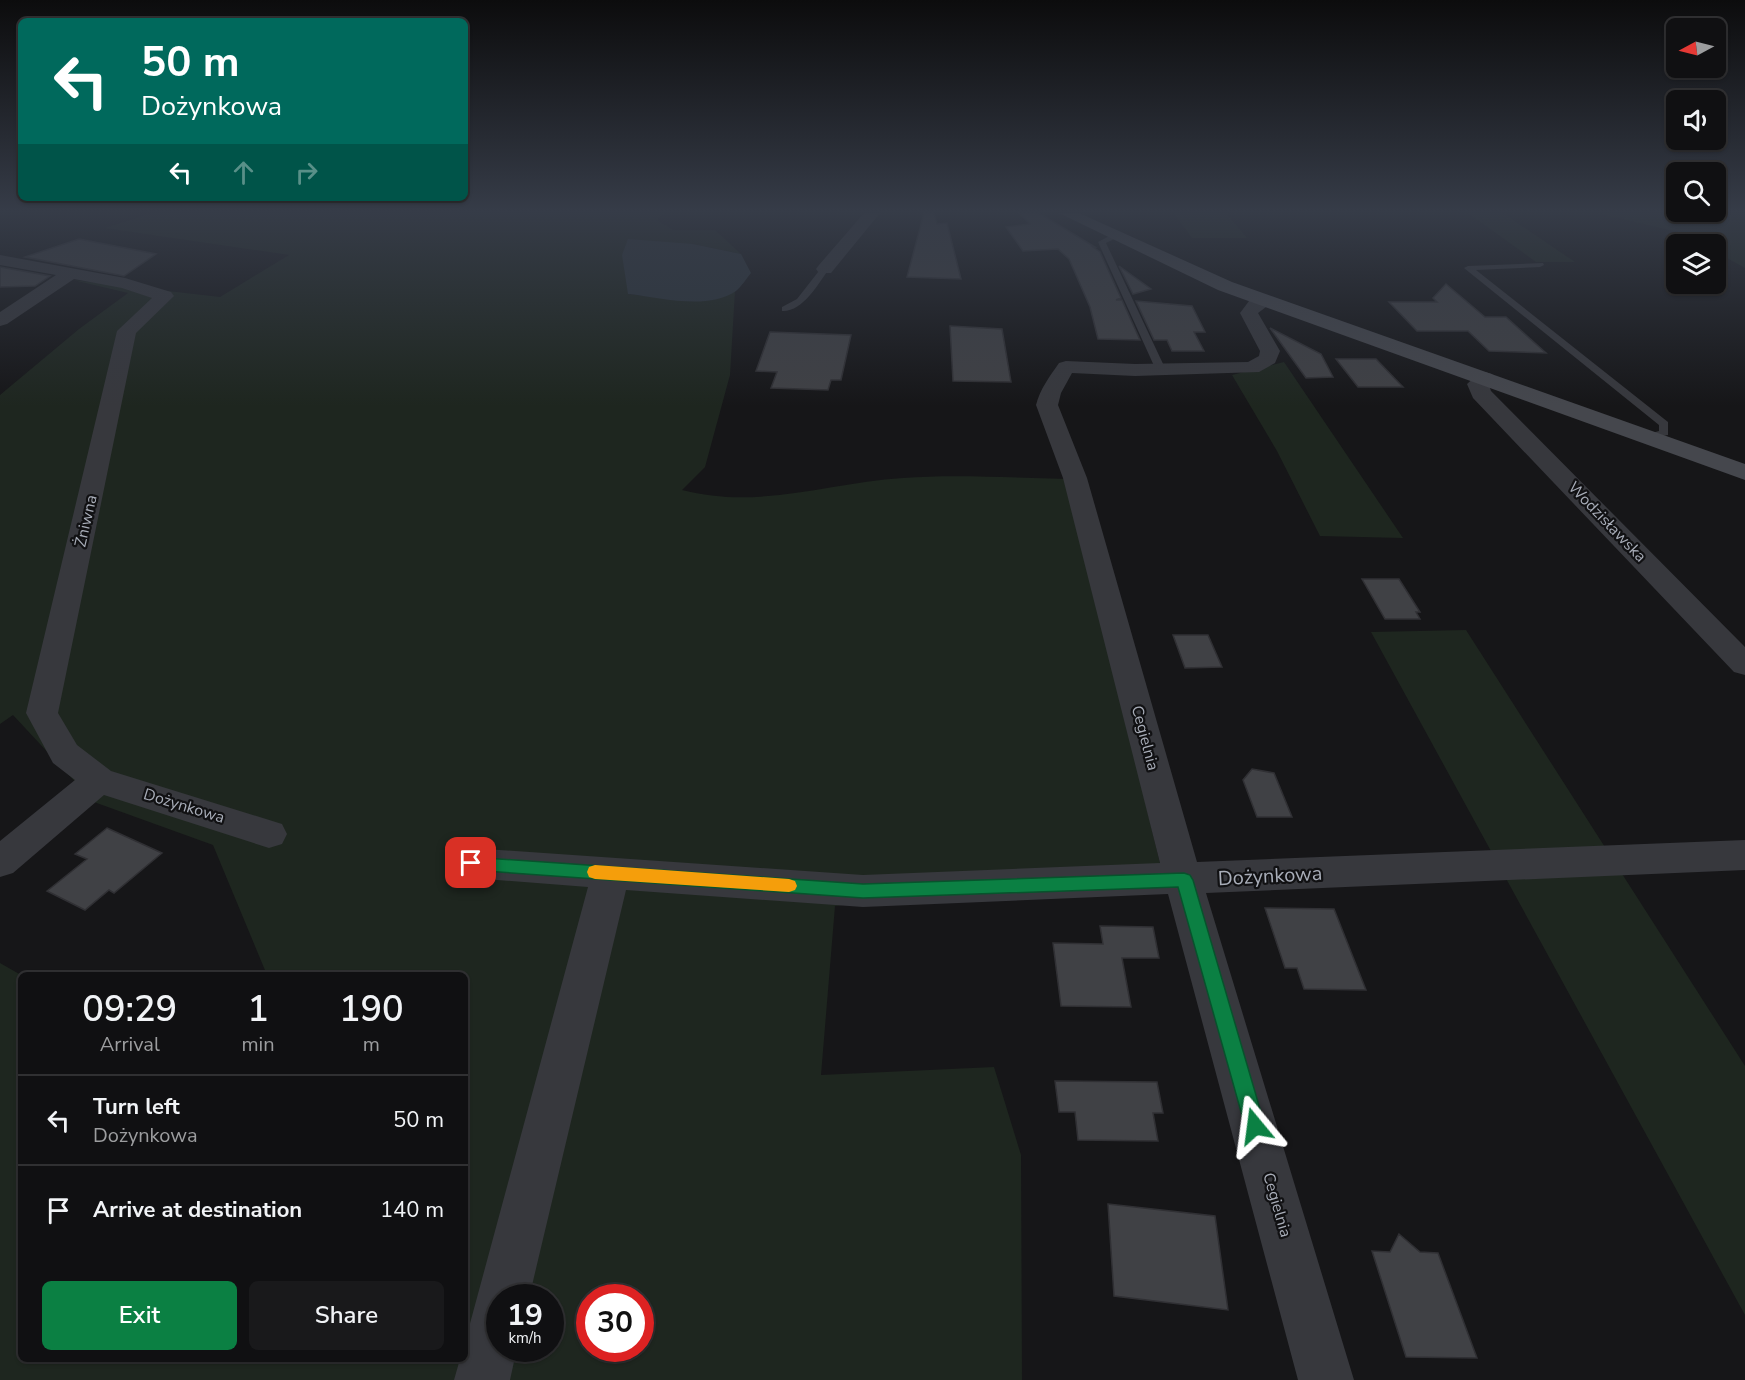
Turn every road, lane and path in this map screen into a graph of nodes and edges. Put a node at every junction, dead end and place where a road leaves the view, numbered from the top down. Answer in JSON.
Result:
{"nodes":[{"id":1,"x":63,"y":277,"type":"edge"},
{"id":2,"x":95,"y":277,"type":"edge"},
{"id":3,"x":819,"y":277,"type":"edge"},
{"id":4,"x":1118,"y":277,"type":"edge"},
{"id":5,"x":1206,"y":277,"type":"edge"},
{"id":6,"x":1481,"y":277,"type":"edge"},
{"id":7,"x":1265,"y":301,"type":"junction"},
{"id":8,"x":8,"y":309,"type":"edge"},
{"id":9,"x":785,"y":309,"type":"dead end"},
{"id":10,"x":0,"y":320,"type":"edge"},
{"id":11,"x":1160,"y":368,"type":"junction"},
{"id":12,"x":1485,"y":378,"type":"junction"},
{"id":13,"x":1649,"y":437,"type":"junction"},
{"id":14,"x":1745,"y":471,"type":"edge"},
{"id":15,"x":1745,"y":665,"type":"edge"},
{"id":16,"x":99,"y":780,"type":"junction"},
{"id":17,"x":269,"y":834,"type":"dead end"},
{"id":18,"x":1745,"y":855,"type":"edge"},
{"id":19,"x":0,"y":862,"type":"edge"},
{"id":20,"x":471,"y":863,"type":"dead end"},
{"id":21,"x":611,"y":873,"type":"junction"},
{"id":22,"x":1184,"y":880,"type":"junction"},
{"id":23,"x":507,"y":1284,"type":"edge"},
{"id":24,"x":487,"y":1362,"type":"edge"},
{"id":25,"x":482,"y":1380,"type":"edge"},
{"id":26,"x":1326,"y":1380,"type":"edge"}],
"edges":[{"from":1,"to":8,"type":"street"},
{"from":2,"to":16,"type":"street","name":"Żniwna"},
{"from":3,"to":9,"type":"lane"},
{"from":4,"to":11,"type":"lane"},
{"from":5,"to":7,"type":"main road"},
{"from":6,"to":13,"type":"lane"},
{"from":7,"to":11,"type":"street","name":"Cegielnia"},
{"from":7,"to":12,"type":"main road"},
{"from":8,"to":10,"type":"street"},
{"from":11,"to":22,"type":"street","name":"Cegielnia"},
{"from":12,"to":13,"type":"main road"},
{"from":12,"to":15,"type":"street","name":"Wodzisławska"},
{"from":13,"to":14,"type":"main road"},
{"from":16,"to":17,"type":"street","name":"Dożynkowa"},
{"from":16,"to":19,"type":"street"},
{"from":18,"to":22,"type":"street","name":"Dożynkowa"},
{"from":20,"to":21,"type":"street","name":"Dożynkowa"},
{"from":21,"to":22,"type":"street","name":"Dożynkowa"},
{"from":21,"to":23,"type":"street"},
{"from":22,"to":26,"type":"street","name":"Cegielnia"},
{"from":24,"to":25,"type":"street"}]}
